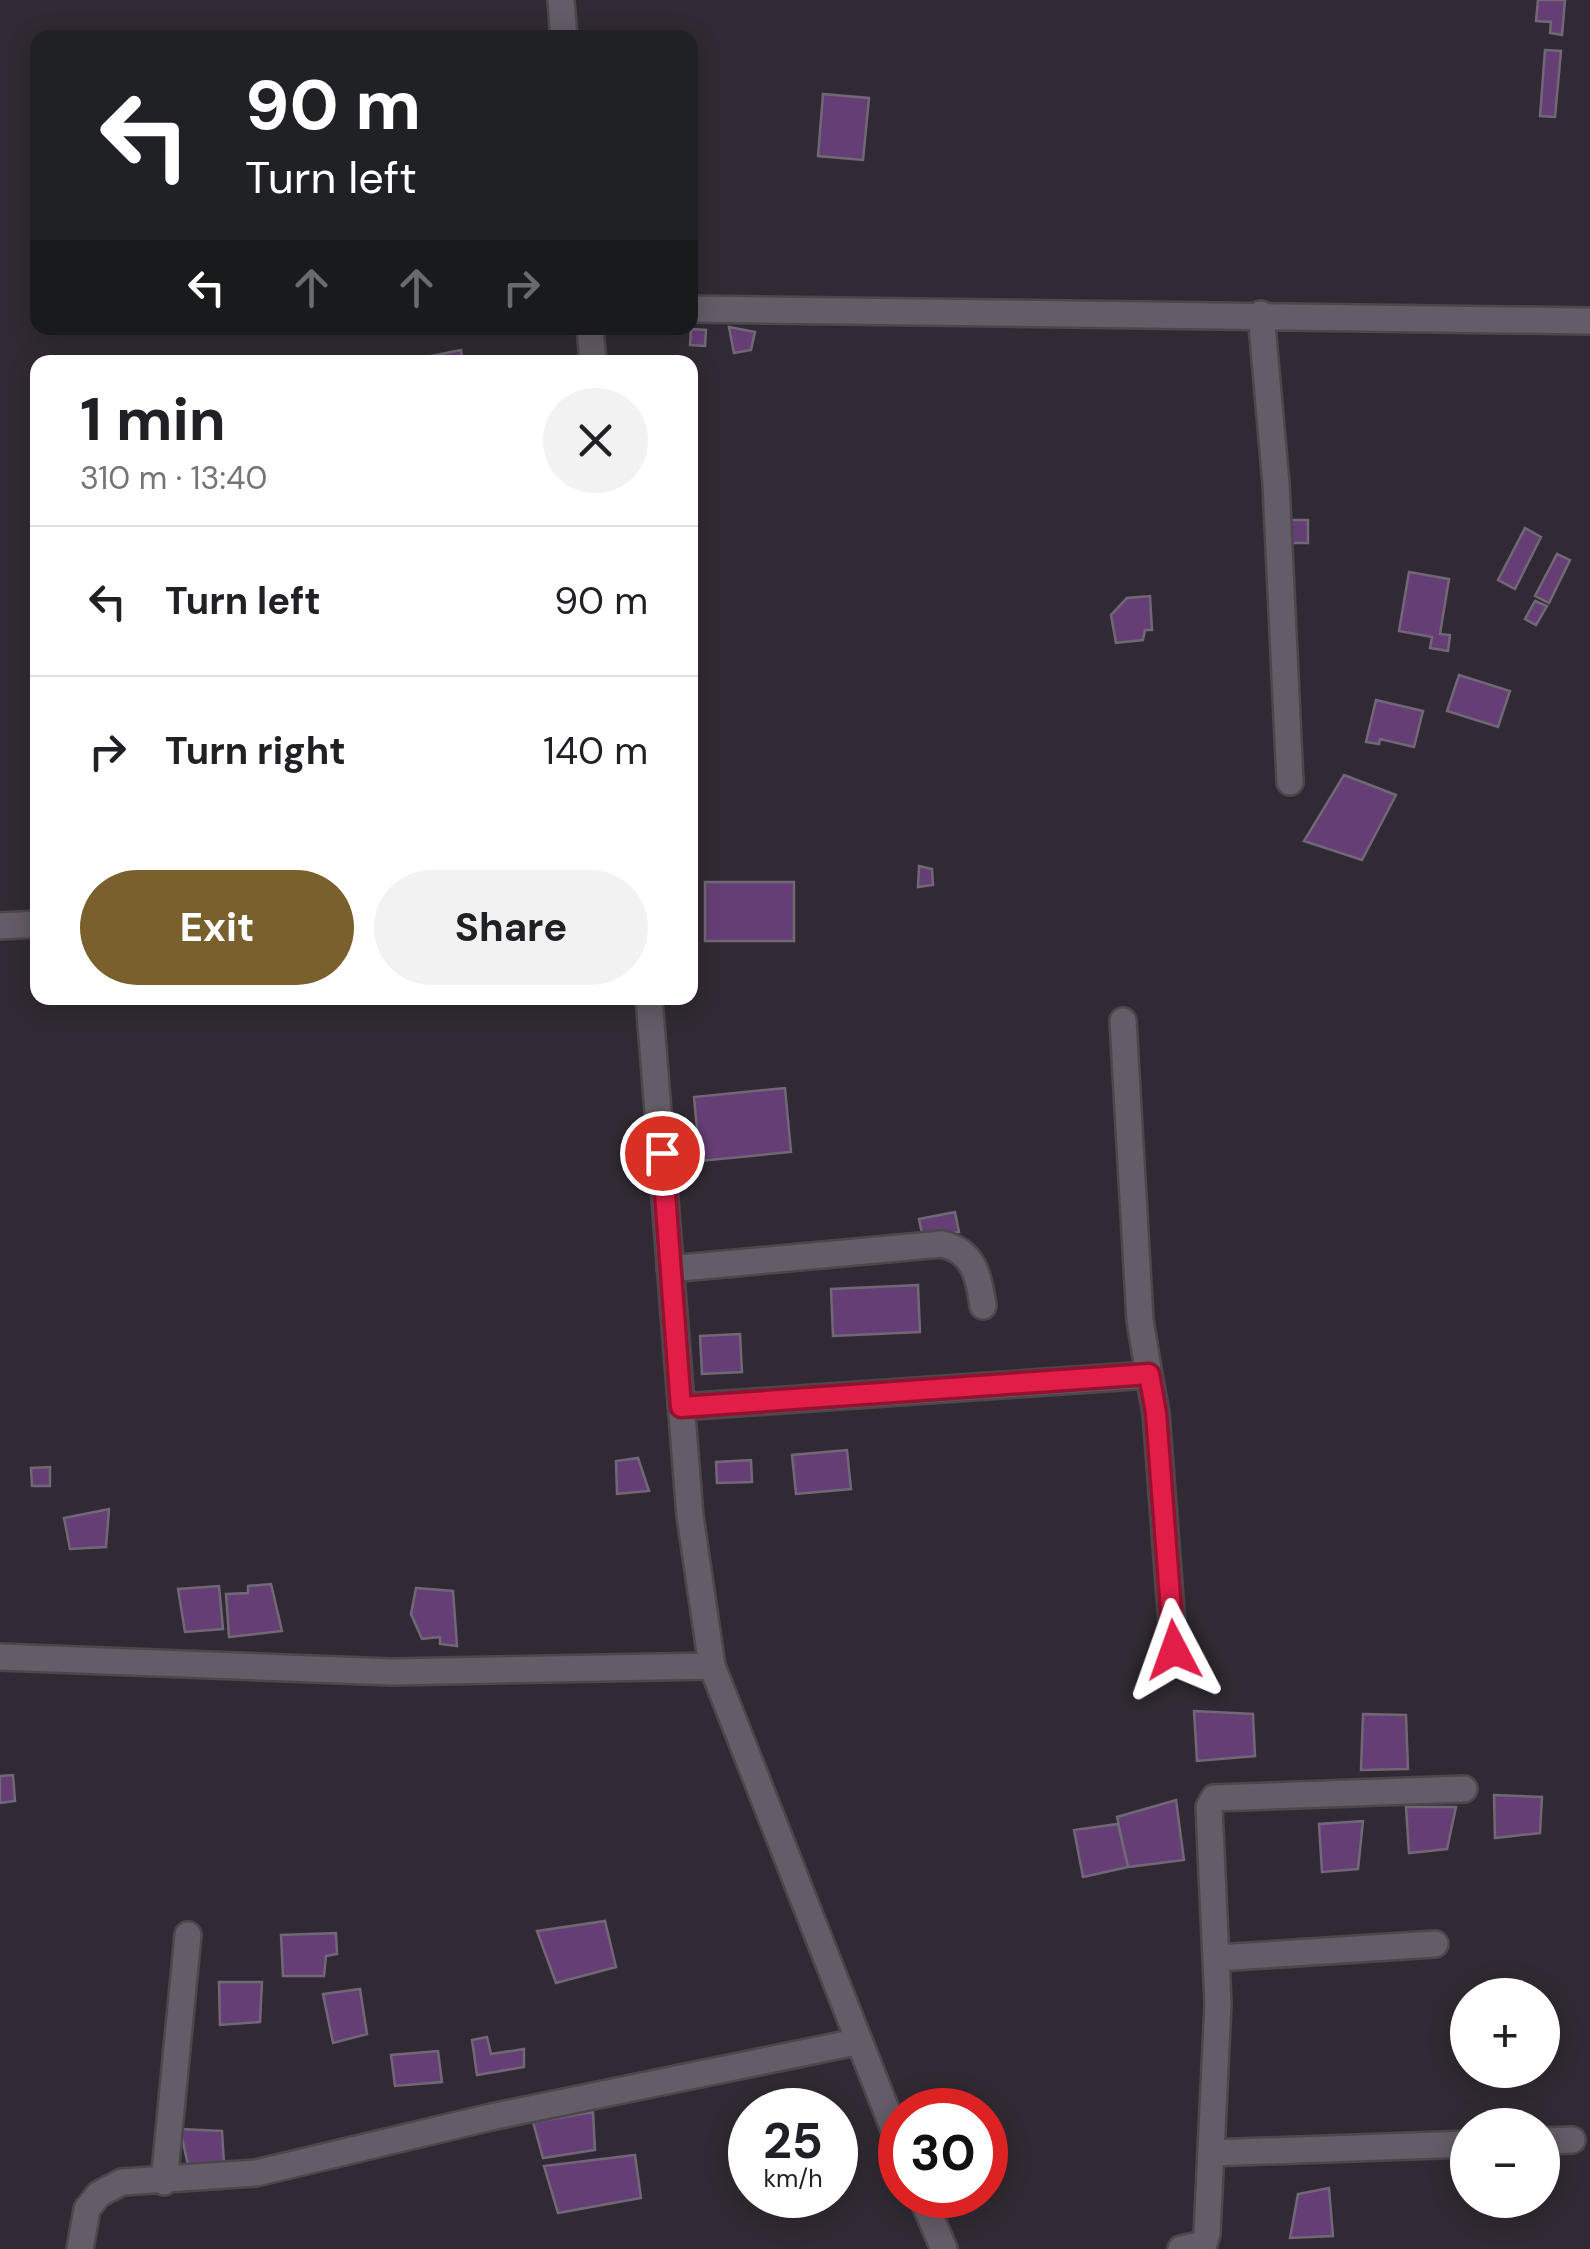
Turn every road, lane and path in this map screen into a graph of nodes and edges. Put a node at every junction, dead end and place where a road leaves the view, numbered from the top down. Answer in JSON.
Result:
{"nodes":[{"id":1,"x":561,"y":0,"type":"edge"},
{"id":2,"x":563,"y":30,"type":"edge"},
{"id":3,"x":698,"y":309,"type":"edge"},
{"id":4,"x":1261,"y":314,"type":"junction"},
{"id":5,"x":1590,"y":321,"type":"edge"},
{"id":6,"x":1290,"y":782,"type":"dead end"},
{"id":7,"x":30,"y":924,"type":"edge"},
{"id":8,"x":0,"y":926,"type":"edge"},
{"id":9,"x":651,"y":1005,"type":"edge"},
{"id":10,"x":1123,"y":1021,"type":"dead end"},
{"id":11,"x":670,"y":1269,"type":"junction"},
{"id":12,"x":982,"y":1306,"type":"dead end"},
{"id":13,"x":1149,"y":1374,"type":"junction"},
{"id":14,"x":681,"y":1407,"type":"junction"},
{"id":15,"x":1174,"y":1650,"type":"dead end"},
{"id":16,"x":0,"y":1657,"type":"edge"},
{"id":17,"x":712,"y":1666,"type":"junction"},
{"id":18,"x":1464,"y":1789,"type":"dead end"},
{"id":19,"x":188,"y":1935,"type":"dead end"},
{"id":20,"x":1435,"y":1944,"type":"dead end"},
{"id":21,"x":1217,"y":1958,"type":"junction"},
{"id":22,"x":856,"y":2042,"type":"junction"},
{"id":23,"x":878,"y":2094,"type":"edge"},
{"id":24,"x":1572,"y":2140,"type":"dead end"},
{"id":25,"x":1560,"y":2141,"type":"edge"},
{"id":26,"x":1450,"y":2145,"type":"edge"},
{"id":27,"x":1211,"y":2153,"type":"junction"},
{"id":28,"x":164,"y":2182,"type":"junction"},
{"id":29,"x":931,"y":2218,"type":"edge"},
{"id":30,"x":80,"y":2249,"type":"edge"},
{"id":31,"x":944,"y":2249,"type":"edge"},
{"id":32,"x":1181,"y":2249,"type":"edge"}],
"edges":[{"from":1,"to":2,"type":"street"},
{"from":3,"to":4,"type":"street"},
{"from":4,"to":5,"type":"street"},
{"from":4,"to":6,"type":"street"},
{"from":7,"to":8,"type":"street"},
{"from":9,"to":11,"type":"street"},
{"from":10,"to":13,"type":"street"},
{"from":11,"to":12,"type":"street"},
{"from":11,"to":14,"type":"street"},
{"from":13,"to":14,"type":"street"},
{"from":13,"to":15,"type":"street"},
{"from":14,"to":17,"type":"street"},
{"from":16,"to":17,"type":"street"},
{"from":17,"to":22,"type":"street"},
{"from":18,"to":21,"type":"street"},
{"from":19,"to":28,"type":"street"},
{"from":20,"to":21,"type":"street"},
{"from":21,"to":27,"type":"street"},
{"from":22,"to":23,"type":"street"},
{"from":22,"to":28,"type":"street"},
{"from":24,"to":25,"type":"street"},
{"from":26,"to":27,"type":"street"},
{"from":27,"to":32,"type":"street"},
{"from":28,"to":30,"type":"street"},
{"from":29,"to":31,"type":"street"}]}
